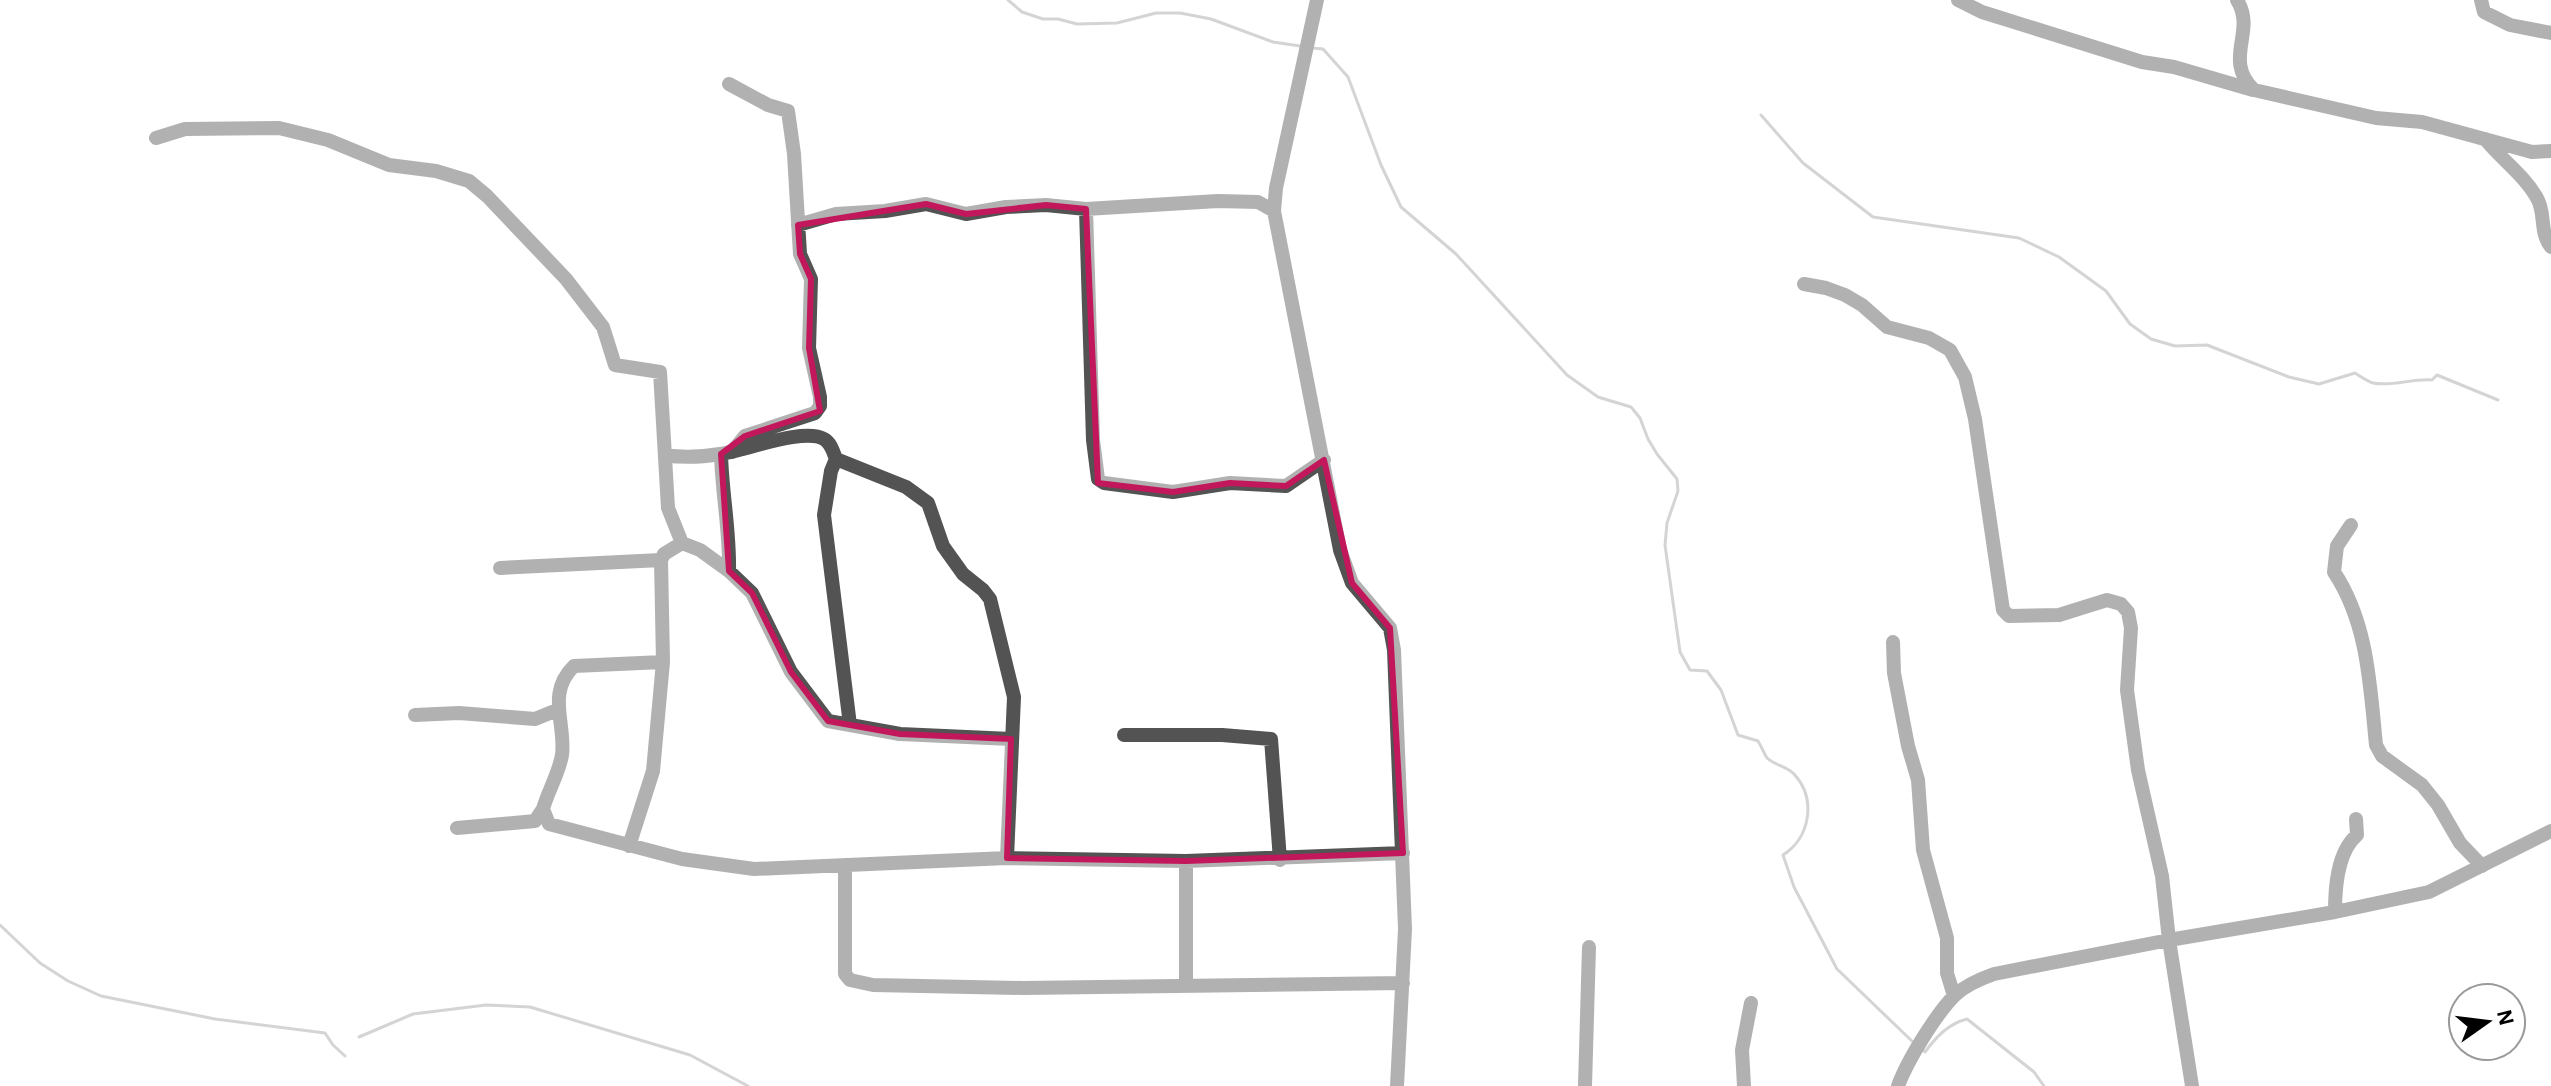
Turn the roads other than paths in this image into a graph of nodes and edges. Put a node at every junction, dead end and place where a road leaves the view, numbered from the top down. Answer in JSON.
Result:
{"nodes":[{"id":1,"x":1317,"y":0,"type":"edge"},
{"id":2,"x":1958,"y":0,"type":"edge"},
{"id":3,"x":2237,"y":0,"type":"edge"},
{"id":4,"x":2246,"y":0,"type":"edge"},
{"id":5,"x":2481,"y":0,"type":"edge"},
{"id":6,"x":2244,"y":16,"type":"junction"},
{"id":7,"x":2551,"y":33,"type":"edge"},
{"id":8,"x":729,"y":84,"type":"dead end"},
{"id":9,"x":2254,"y":90,"type":"junction"},
{"id":10,"x":156,"y":138,"type":"dead end"},
{"id":11,"x":2485,"y":139,"type":"junction"},
{"id":12,"x":2551,"y":151,"type":"edge"},
{"id":13,"x":1086,"y":209,"type":"junction"},
{"id":14,"x":1274,"y":211,"type":"junction"},
{"id":15,"x":798,"y":225,"type":"junction"},
{"id":16,"x":2551,"y":247,"type":"edge"},
{"id":17,"x":1804,"y":284,"type":"dead end"},
{"id":18,"x":727,"y":453,"type":"junction"},
{"id":19,"x":665,"y":455,"type":"junction"},
{"id":20,"x":836,"y":459,"type":"junction"},
{"id":21,"x":1324,"y":460,"type":"junction"},
{"id":22,"x":2351,"y":525,"type":"dead end"},
{"id":23,"x":682,"y":543,"type":"junction"},
{"id":24,"x":661,"y":560,"type":"junction"},
{"id":25,"x":500,"y":568,"type":"dead end"},
{"id":26,"x":729,"y":571,"type":"junction"},
{"id":27,"x":1893,"y":642,"type":"dead end"},
{"id":28,"x":663,"y":662,"type":"junction"},
{"id":29,"x":557,"y":710,"type":"junction"},
{"id":30,"x":415,"y":715,"type":"dead end"},
{"id":31,"x":850,"y":725,"type":"junction"},
{"id":32,"x":1124,"y":735,"type":"dead end"},
{"id":33,"x":1011,"y":739,"type":"junction"},
{"id":34,"x":542,"y":818,"type":"junction"},
{"id":35,"x":2356,"y":819,"type":"dead end"},
{"id":36,"x":457,"y":828,"type":"dead end"},
{"id":37,"x":2551,"y":831,"type":"edge"},
{"id":38,"x":629,"y":846,"type":"junction"},
{"id":39,"x":1403,"y":853,"type":"junction"},
{"id":40,"x":1007,"y":858,"type":"junction"},
{"id":41,"x":1280,"y":860,"type":"junction"},
{"id":42,"x":1186,"y":861,"type":"junction"},
{"id":43,"x":845,"y":865,"type":"junction"},
{"id":44,"x":2482,"y":866,"type":"junction"},
{"id":45,"x":2335,"y":912,"type":"junction"},
{"id":46,"x":2169,"y":940,"type":"junction"},
{"id":47,"x":1589,"y":947,"type":"dead end"},
{"id":48,"x":1403,"y":983,"type":"junction"},
{"id":49,"x":1186,"y":986,"type":"junction"},
{"id":50,"x":1954,"y":996,"type":"junction"},
{"id":51,"x":1751,"y":1003,"type":"dead end"},
{"id":52,"x":1397,"y":1086,"type":"edge"},
{"id":53,"x":1585,"y":1086,"type":"edge"},
{"id":54,"x":1744,"y":1086,"type":"edge"},
{"id":55,"x":1898,"y":1086,"type":"edge"},
{"id":56,"x":2192,"y":1086,"type":"edge"}],
"edges":[{"from":1,"to":14,"type":"street"},
{"from":2,"to":9,"type":"street"},
{"from":3,"to":6,"type":"street"},
{"from":4,"to":6,"type":"street"},
{"from":5,"to":7,"type":"street"},
{"from":6,"to":9,"type":"street"},
{"from":8,"to":15,"type":"street"},
{"from":9,"to":11,"type":"street"},
{"from":10,"to":19,"type":"street"},
{"from":11,"to":12,"type":"street"},
{"from":11,"to":16,"type":"street"},
{"from":13,"to":14,"type":"street"},
{"from":13,"to":15,"type":"street"},
{"from":13,"to":21,"type":"street"},
{"from":14,"to":21,"type":"street"},
{"from":15,"to":18,"type":"street"},
{"from":17,"to":46,"type":"street"},
{"from":18,"to":19,"type":"street"},
{"from":18,"to":20,"type":"street"},
{"from":18,"to":26,"type":"street"},
{"from":19,"to":23,"type":"street"},
{"from":20,"to":31,"type":"street"},
{"from":20,"to":33,"type":"street"},
{"from":21,"to":39,"type":"street"},
{"from":22,"to":44,"type":"street"},
{"from":23,"to":24,"type":"street"},
{"from":23,"to":26,"type":"street"},
{"from":24,"to":25,"type":"street"},
{"from":24,"to":28,"type":"street"},
{"from":26,"to":31,"type":"street"},
{"from":27,"to":50,"type":"street"},
{"from":28,"to":29,"type":"street"},
{"from":28,"to":38,"type":"street"},
{"from":29,"to":30,"type":"street"},
{"from":29,"to":34,"type":"street"},
{"from":31,"to":33,"type":"street"},
{"from":32,"to":41,"type":"street"},
{"from":33,"to":40,"type":"street"},
{"from":34,"to":36,"type":"street"},
{"from":34,"to":38,"type":"street"},
{"from":35,"to":45,"type":"street"},
{"from":37,"to":44,"type":"street"},
{"from":38,"to":43,"type":"street"},
{"from":39,"to":41,"type":"street"},
{"from":39,"to":48,"type":"street"},
{"from":40,"to":42,"type":"street"},
{"from":40,"to":43,"type":"street"},
{"from":41,"to":42,"type":"street"},
{"from":42,"to":49,"type":"street"},
{"from":43,"to":49,"type":"street"},
{"from":44,"to":45,"type":"street"},
{"from":45,"to":46,"type":"street"},
{"from":46,"to":50,"type":"street"},
{"from":46,"to":56,"type":"street"},
{"from":47,"to":53,"type":"street"},
{"from":48,"to":49,"type":"street"},
{"from":48,"to":52,"type":"street"},
{"from":50,"to":55,"type":"street"},
{"from":51,"to":54,"type":"street"}]}
